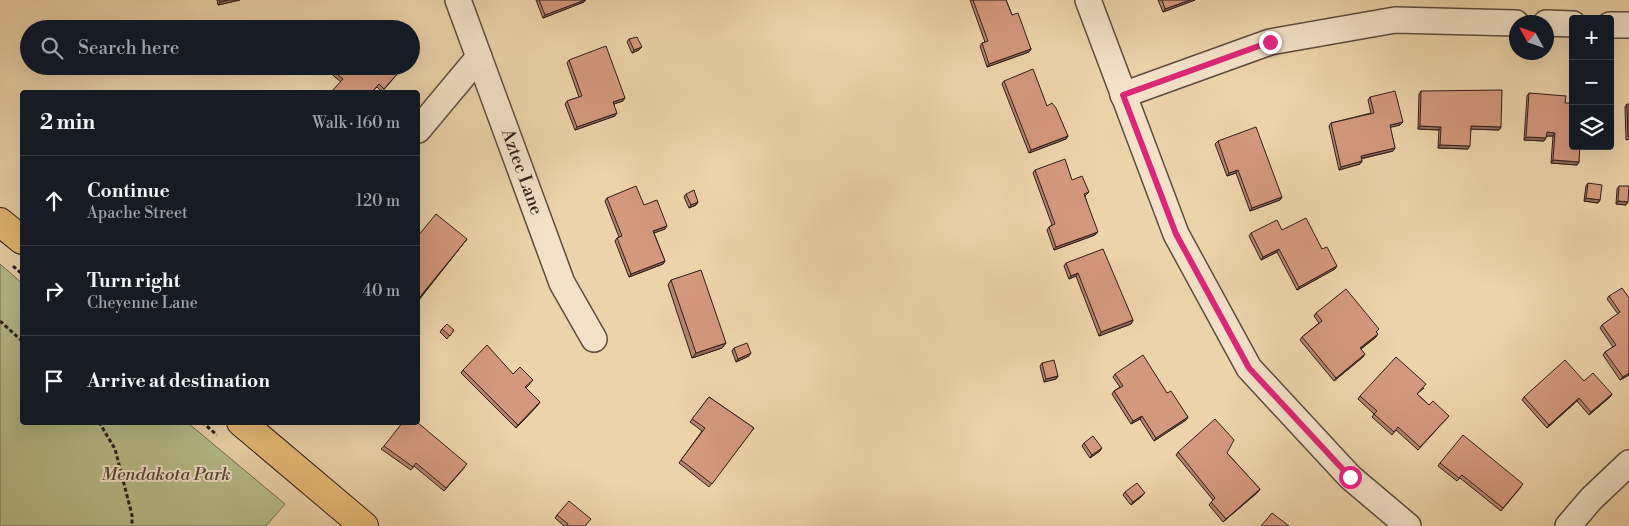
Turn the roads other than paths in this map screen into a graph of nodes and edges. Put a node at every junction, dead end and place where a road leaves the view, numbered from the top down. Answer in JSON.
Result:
{"nodes":[{"id":1,"x":458,"y":0,"type":"edge"},
{"id":2,"x":1088,"y":0,"type":"edge"},
{"id":3,"x":1509,"y":23,"type":"edge"},
{"id":4,"x":1554,"y":23,"type":"edge"},
{"id":5,"x":1569,"y":24,"type":"edge"},
{"id":6,"x":1614,"y":24,"type":"edge"},
{"id":7,"x":1629,"y":25,"type":"edge"},
{"id":8,"x":479,"y":57,"type":"junction"},
{"id":9,"x":1123,"y":95,"type":"junction"},
{"id":10,"x":420,"y":128,"type":"edge"},
{"id":11,"x":0,"y":222,"type":"edge"},
{"id":12,"x":20,"y":238,"type":"edge"},
{"id":13,"x":594,"y":339,"type":"dead end"},
{"id":14,"x":245,"y":425,"type":"edge"},
{"id":15,"x":1629,"y":463,"type":"edge"},
{"id":16,"x":364,"y":526,"type":"edge"},
{"id":17,"x":1408,"y":526,"type":"edge"},
{"id":18,"x":1568,"y":526,"type":"edge"}],
"edges":[{"from":1,"to":8,"type":"street","name":"Aztec Lane"},
{"from":2,"to":9,"type":"street"},
{"from":3,"to":9,"type":"street"},
{"from":4,"to":5,"type":"street"},
{"from":6,"to":7,"type":"street"},
{"from":8,"to":10,"type":"street"},
{"from":8,"to":13,"type":"street","name":"Aztec Lane"},
{"from":9,"to":17,"type":"street"},
{"from":11,"to":12,"type":"main road"},
{"from":14,"to":16,"type":"main road"},
{"from":15,"to":18,"type":"street"}]}
